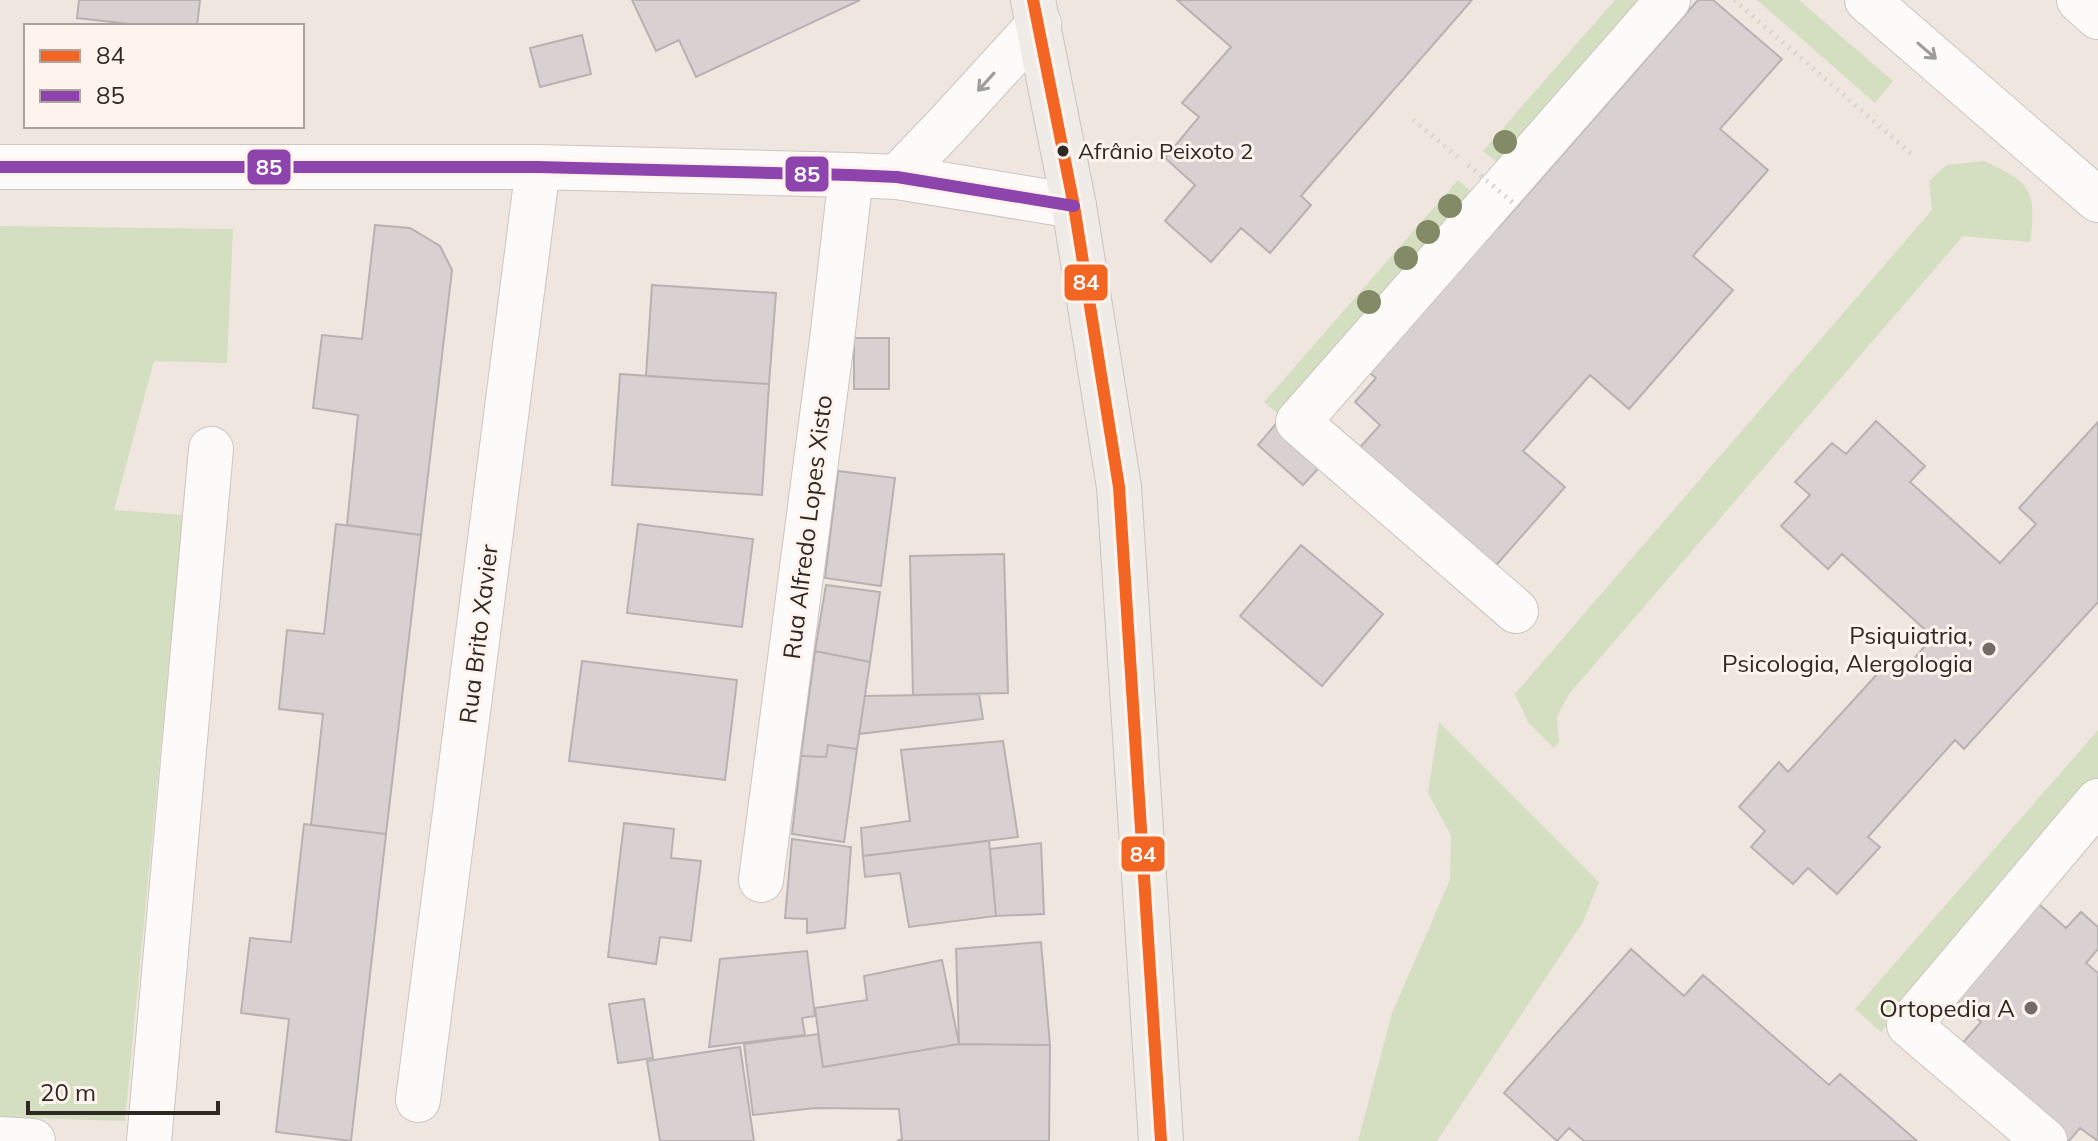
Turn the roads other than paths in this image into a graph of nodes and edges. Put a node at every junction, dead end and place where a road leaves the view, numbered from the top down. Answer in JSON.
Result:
{"nodes":[{"id":1,"x":1668,"y":0,"type":"edge"},
{"id":2,"x":1867,"y":0,"type":"edge"},
{"id":3,"x":2079,"y":0,"type":"edge"},
{"id":4,"x":1036,"y":12,"type":"edge"},
{"id":5,"x":2098,"y":17,"type":"edge"},
{"id":6,"x":0,"y":167,"type":"edge"},
{"id":7,"x":538,"y":167,"type":"junction"},
{"id":8,"x":851,"y":175,"type":"junction"},
{"id":9,"x":897,"y":177,"type":"junction"},
{"id":10,"x":2098,"y":200,"type":"edge"},
{"id":11,"x":1074,"y":206,"type":"junction"},
{"id":12,"x":211,"y":449,"type":"dead end"},
{"id":13,"x":1516,"y":611,"type":"dead end"},
{"id":14,"x":2098,"y":801,"type":"edge"},
{"id":15,"x":761,"y":880,"type":"dead end"},
{"id":16,"x":418,"y":1100,"type":"dead end"},
{"id":17,"x":0,"y":1139,"type":"edge"},
{"id":18,"x":33,"y":1141,"type":"edge"},
{"id":19,"x":149,"y":1141,"type":"edge"},
{"id":20,"x":1161,"y":1141,"type":"edge"},
{"id":21,"x":2045,"y":1141,"type":"edge"}],
"edges":[{"from":1,"to":13,"type":"street"},
{"from":2,"to":10,"type":"street","one_way":true},
{"from":3,"to":5,"type":"street"},
{"from":4,"to":9,"type":"street","one_way":true},
{"from":4,"to":11,"type":"main road"},
{"from":6,"to":7,"type":"street"},
{"from":7,"to":8,"type":"street"},
{"from":7,"to":16,"type":"street","name":"Rua Brito Xavier"},
{"from":8,"to":9,"type":"street"},
{"from":8,"to":15,"type":"street","name":"Rua Alfredo Lopes Xisto"},
{"from":9,"to":11,"type":"street"},
{"from":11,"to":20,"type":"main road"},
{"from":12,"to":19,"type":"street"},
{"from":14,"to":21,"type":"street"},
{"from":17,"to":18,"type":"street"}]}
